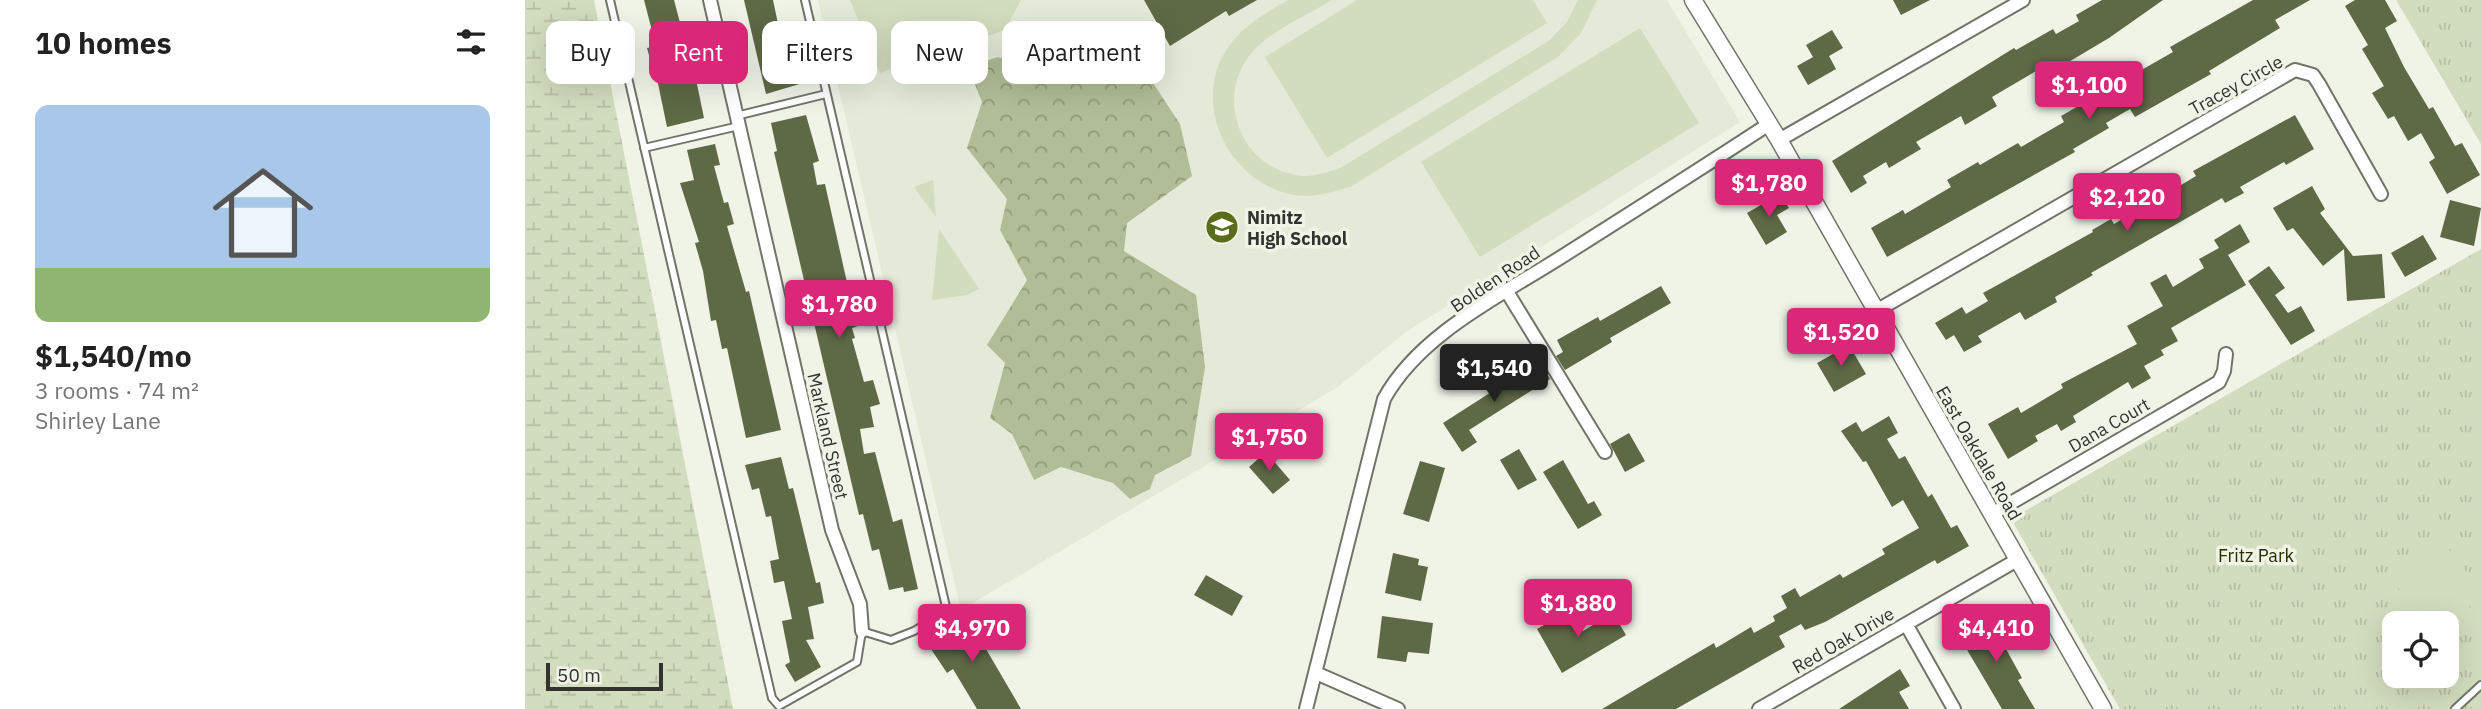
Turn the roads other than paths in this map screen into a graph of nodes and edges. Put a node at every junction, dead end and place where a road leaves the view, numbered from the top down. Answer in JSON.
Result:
{"nodes":[{"id":1,"x":610,"y":0,"type":"edge"},
{"id":2,"x":710,"y":0,"type":"edge"},
{"id":3,"x":805,"y":0,"type":"edge"},
{"id":4,"x":1693,"y":0,"type":"edge"},
{"id":5,"x":2023,"y":0,"type":"edge"},
{"id":6,"x":826,"y":94,"type":"junction"},
{"id":7,"x":738,"y":121,"type":"junction"},
{"id":8,"x":1769,"y":124,"type":"junction"},
{"id":9,"x":1779,"y":140,"type":"junction"},
{"id":10,"x":644,"y":148,"type":"junction"},
{"id":11,"x":2381,"y":194,"type":"dead end"},
{"id":12,"x":1506,"y":290,"type":"junction"},
{"id":13,"x":1876,"y":311,"type":"junction"},
{"id":14,"x":2226,"y":354,"type":"dead end"},
{"id":15,"x":1605,"y":452,"type":"dead end"},
{"id":16,"x":1992,"y":514,"type":"junction"},
{"id":17,"x":2017,"y":560,"type":"junction"},
{"id":18,"x":1906,"y":624,"type":"junction"},
{"id":19,"x":862,"y":631,"type":"junction"},
{"id":20,"x":1315,"y":673,"type":"junction"},
{"id":21,"x":2481,"y":685,"type":"edge"},
{"id":22,"x":1306,"y":709,"type":"edge"},
{"id":23,"x":1398,"y":709,"type":"edge"},
{"id":24,"x":1759,"y":709,"type":"edge"},
{"id":25,"x":1954,"y":709,"type":"edge"},
{"id":26,"x":2103,"y":709,"type":"edge"},
{"id":27,"x":2455,"y":709,"type":"edge"}],
"edges":[{"from":1,"to":10,"type":"lane"},
{"from":2,"to":7,"type":"street","name":"Markland Street"},
{"from":3,"to":6,"type":"lane"},
{"from":4,"to":8,"type":"street","name":"East Oakdale Road"},
{"from":5,"to":9,"type":"street"},
{"from":6,"to":7,"type":"lane"},
{"from":6,"to":19,"type":"lane"},
{"from":7,"to":10,"type":"lane"},
{"from":7,"to":19,"type":"street","name":"Markland Street"},
{"from":8,"to":9,"type":"street","name":"East Oakdale Road"},
{"from":8,"to":12,"type":"street","name":"Bolden Road"},
{"from":9,"to":13,"type":"street","name":"East Oakdale Road"},
{"from":10,"to":19,"type":"lane"},
{"from":11,"to":13,"type":"street","name":"Tracey Circle"},
{"from":12,"to":15,"type":"street"},
{"from":12,"to":20,"type":"street","name":"Bolden Road"},
{"from":13,"to":16,"type":"street","name":"East Oakdale Road"},
{"from":14,"to":16,"type":"street","name":"Dana Court"},
{"from":16,"to":17,"type":"street","name":"East Oakdale Road"},
{"from":17,"to":18,"type":"street","name":"Red Oak Drive"},
{"from":17,"to":26,"type":"street","name":"East Oakdale Road"},
{"from":18,"to":24,"type":"street","name":"Red Oak Drive"},
{"from":18,"to":25,"type":"street"},
{"from":20,"to":22,"type":"street","name":"Bolden Road"},
{"from":20,"to":23,"type":"street"},
{"from":21,"to":27,"type":"lane"}]}
